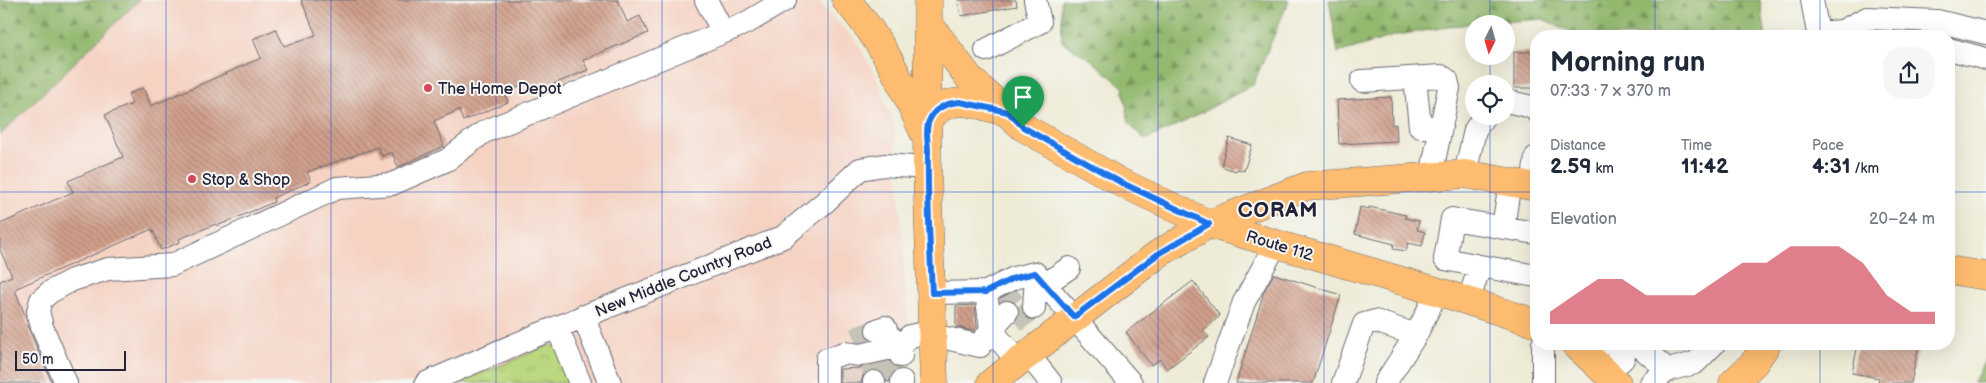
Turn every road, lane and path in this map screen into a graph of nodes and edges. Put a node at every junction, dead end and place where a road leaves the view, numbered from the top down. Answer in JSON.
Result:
{"nodes":[{"id":1,"x":706,"y":0,"type":"edge"},
{"id":2,"x":785,"y":0,"type":"edge"},
{"id":3,"x":846,"y":0,"type":"edge"},
{"id":4,"x":1035,"y":0,"type":"edge"},
{"id":5,"x":1812,"y":0,"type":"edge"},
{"id":6,"x":928,"y":12,"type":"edge"},
{"id":7,"x":1818,"y":30,"type":"edge"},
{"id":8,"x":1852,"y":30,"type":"edge"},
{"id":9,"x":723,"y":32,"type":"junction"},
{"id":10,"x":1986,"y":32,"type":"edge"},
{"id":11,"x":986,"y":50,"type":"dead end"},
{"id":12,"x":1955,"y":50,"type":"edge"},
{"id":13,"x":1986,"y":58,"type":"edge"},
{"id":14,"x":1415,"y":78,"type":"junction"},
{"id":15,"x":1362,"y":81,"type":"dead end"},
{"id":16,"x":1515,"y":103,"type":"edge"},
{"id":17,"x":1530,"y":107,"type":"edge"},
{"id":18,"x":1008,"y":112,"type":"junction"},
{"id":19,"x":1478,"y":125,"type":"edge"},
{"id":20,"x":1441,"y":126,"type":"junction"},
{"id":21,"x":928,"y":131,"type":"junction"},
{"id":22,"x":927,"y":168,"type":"junction"},
{"id":23,"x":1465,"y":174,"type":"junction"},
{"id":24,"x":1431,"y":176,"type":"junction"},
{"id":25,"x":1526,"y":185,"type":"edge"},
{"id":26,"x":1209,"y":224,"type":"junction"},
{"id":27,"x":1503,"y":228,"type":"junction"},
{"id":28,"x":1530,"y":232,"type":"edge"},
{"id":29,"x":1276,"y":244,"type":"junction"},
{"id":30,"x":1480,"y":266,"type":"junction"},
{"id":31,"x":1069,"y":268,"type":"dead end"},
{"id":32,"x":1955,"y":271,"type":"edge"},
{"id":33,"x":1530,"y":275,"type":"edge"},
{"id":34,"x":1986,"y":276,"type":"edge"},
{"id":35,"x":1437,"y":292,"type":"junction"},
{"id":36,"x":932,"y":293,"type":"junction"},
{"id":37,"x":1031,"y":294,"type":"junction"},
{"id":38,"x":1468,"y":302,"type":"junction"},
{"id":39,"x":1000,"y":313,"type":"junction"},
{"id":40,"x":583,"y":316,"type":"junction"},
{"id":41,"x":1074,"y":317,"type":"junction"},
{"id":42,"x":1530,"y":322,"type":"edge"},
{"id":43,"x":557,"y":327,"type":"junction"},
{"id":44,"x":933,"y":334,"type":"junction"},
{"id":45,"x":1416,"y":335,"type":"junction"},
{"id":46,"x":1542,"y":350,"type":"edge"},
{"id":47,"x":1625,"y":350,"type":"edge"},
{"id":48,"x":1643,"y":350,"type":"edge"},
{"id":49,"x":1708,"y":350,"type":"edge"},
{"id":50,"x":1763,"y":350,"type":"edge"},
{"id":51,"x":1023,"y":358,"type":"junction"},
{"id":52,"x":1599,"y":361,"type":"edge"},
{"id":53,"x":1668,"y":370,"type":"junction"},
{"id":54,"x":66,"y":383,"type":"edge"},
{"id":55,"x":426,"y":383,"type":"edge"},
{"id":56,"x":580,"y":383,"type":"edge"},
{"id":57,"x":610,"y":383,"type":"edge"},
{"id":58,"x":827,"y":383,"type":"edge"},
{"id":59,"x":934,"y":383,"type":"edge"},
{"id":60,"x":992,"y":383,"type":"edge"},
{"id":61,"x":1051,"y":383,"type":"edge"},
{"id":62,"x":1131,"y":383,"type":"edge"},
{"id":63,"x":1215,"y":383,"type":"edge"},
{"id":64,"x":1343,"y":383,"type":"edge"},
{"id":65,"x":1385,"y":383,"type":"edge"},
{"id":66,"x":1543,"y":383,"type":"edge"},
{"id":67,"x":1651,"y":383,"type":"edge"},
{"id":68,"x":1733,"y":383,"type":"edge"}],
"edges":[{"from":1,"to":9,"type":"street"},
{"from":2,"to":9,"type":"street"},
{"from":3,"to":21,"type":"main road"},
{"from":4,"to":11,"type":"street"},
{"from":5,"to":7,"type":"street"},
{"from":6,"to":18,"type":"main road","name":"Route 112"},
{"from":6,"to":21,"type":"main road"},
{"from":8,"to":10,"type":"street"},
{"from":9,"to":54,"type":"street"},
{"from":12,"to":13,"type":"street"},
{"from":14,"to":15,"type":"street"},
{"from":14,"to":20,"type":"street"},
{"from":14,"to":20,"type":"street"},
{"from":16,"to":17,"type":"street"},
{"from":18,"to":21,"type":"main road"},
{"from":18,"to":26,"type":"main road","name":"Route 112"},
{"from":19,"to":23,"type":"street"},
{"from":20,"to":24,"type":"street"},
{"from":21,"to":22,"type":"main road"},
{"from":22,"to":36,"type":"main road"},
{"from":22,"to":40,"type":"street","name":"New Middle Country Road"},
{"from":23,"to":24,"type":"main road"},
{"from":23,"to":25,"type":"main road"},
{"from":24,"to":26,"type":"main road"},
{"from":25,"to":27,"type":"street"},
{"from":26,"to":29,"type":"main road","name":"Route 112"},
{"from":26,"to":41,"type":"main road"},
{"from":27,"to":28,"type":"street"},
{"from":27,"to":30,"type":"street"},
{"from":29,"to":35,"type":"main road","name":"Route 112"},
{"from":29,"to":63,"type":"street"},
{"from":30,"to":33,"type":"street"},
{"from":30,"to":38,"type":"street"},
{"from":31,"to":37,"type":"street"},
{"from":32,"to":34,"type":"main road"},
{"from":35,"to":38,"type":"main road","name":"Route 112"},
{"from":35,"to":45,"type":"street"},
{"from":36,"to":39,"type":"street"},
{"from":36,"to":44,"type":"main road"},
{"from":37,"to":39,"type":"street"},
{"from":37,"to":41,"type":"street"},
{"from":38,"to":42,"type":"main road","name":"Route 112"},
{"from":39,"to":44,"type":"street"},
{"from":39,"to":51,"type":"street"},
{"from":40,"to":43,"type":"street","name":"New Middle Country Road"},
{"from":40,"to":57,"type":"street"},
{"from":41,"to":51,"type":"main road"},
{"from":41,"to":62,"type":"street"},
{"from":43,"to":55,"type":"street","name":"New Middle Country Road"},
{"from":43,"to":56,"type":"street"},
{"from":44,"to":58,"type":"street"},
{"from":44,"to":59,"type":"main road"},
{"from":45,"to":64,"type":"street"},
{"from":45,"to":65,"type":"street"},
{"from":46,"to":66,"type":"street"},
{"from":47,"to":52,"type":"street"},
{"from":48,"to":53,"type":"street"},
{"from":49,"to":53,"type":"street"},
{"from":50,"to":68,"type":"main road"},
{"from":51,"to":60,"type":"main road"},
{"from":51,"to":61,"type":"street"},
{"from":53,"to":67,"type":"street"}]}
